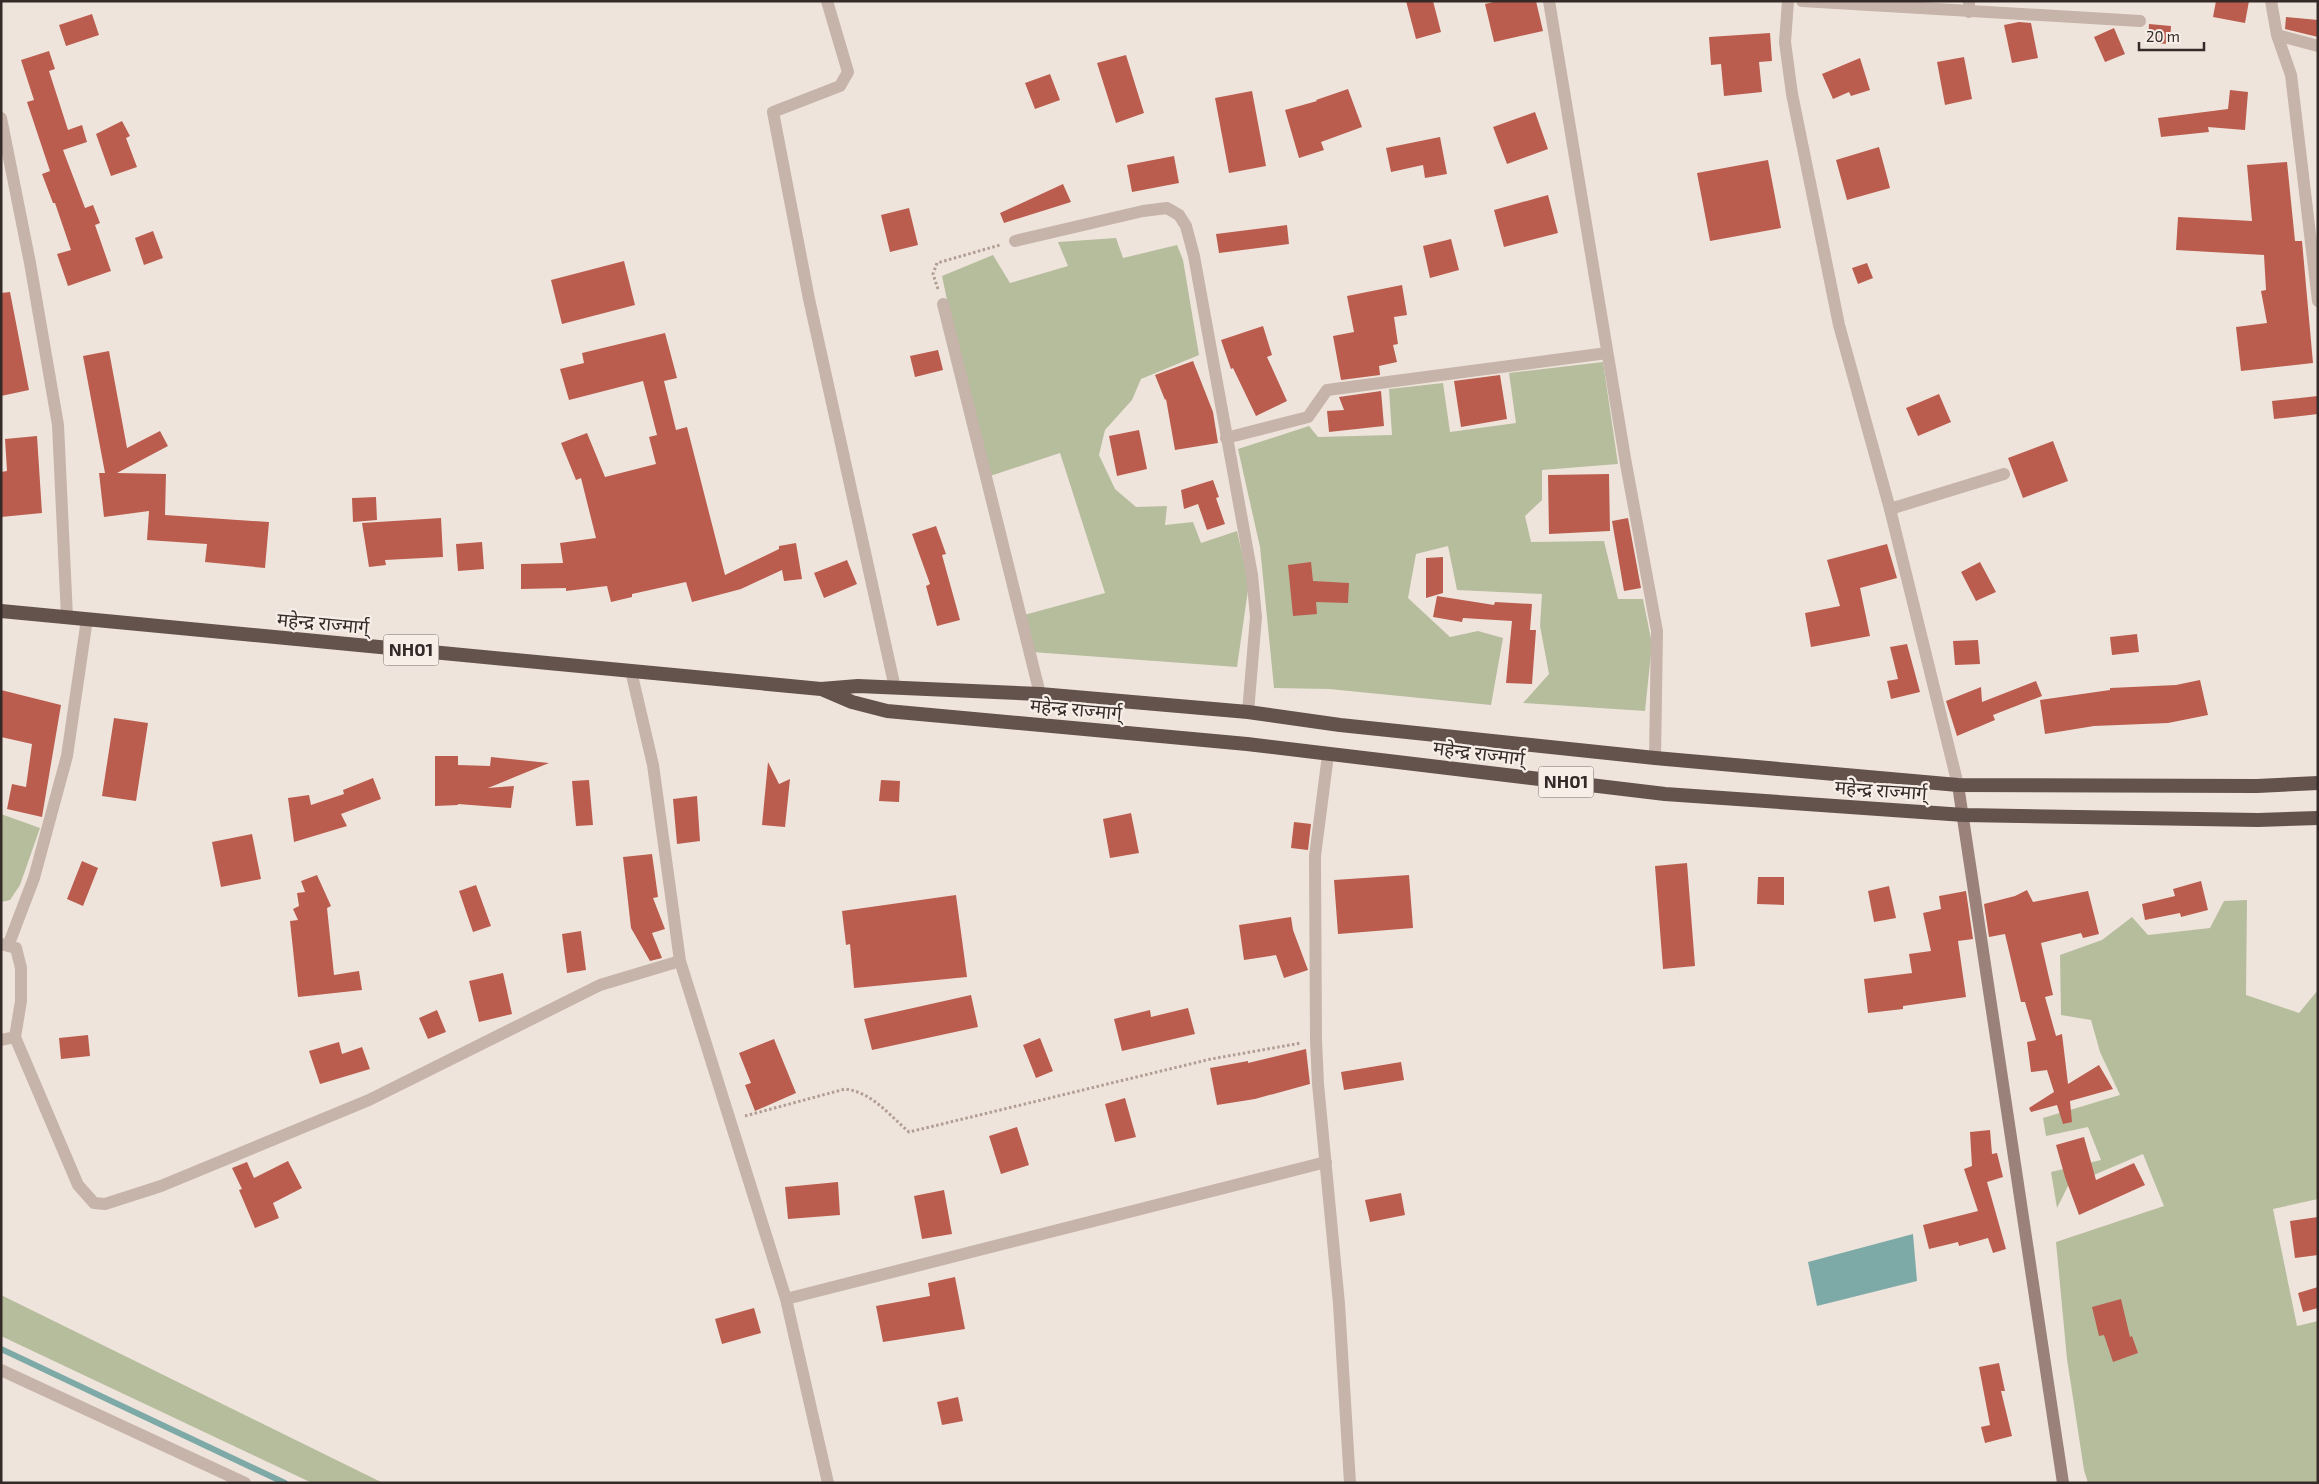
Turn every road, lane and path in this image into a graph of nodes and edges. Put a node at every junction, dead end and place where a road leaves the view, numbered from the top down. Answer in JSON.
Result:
{"nodes":[{"id":1,"x":827,"y":1,"type":"edge"},
{"id":2,"x":1549,"y":1,"type":"edge"},
{"id":3,"x":1788,"y":1,"type":"edge"},
{"id":4,"x":1802,"y":1,"type":"edge"},
{"id":5,"x":2271,"y":1,"type":"edge"},
{"id":6,"x":1969,"y":7,"type":"edge"},
{"id":7,"x":2140,"y":21,"type":"dead end"},
{"id":8,"x":2277,"y":35,"type":"junction"},
{"id":9,"x":2318,"y":46,"type":"edge"},
{"id":10,"x":1,"y":118,"type":"edge"},
{"id":11,"x":1014,"y":241,"type":"joint"},
{"id":12,"x":2318,"y":301,"type":"edge"},
{"id":13,"x":943,"y":304,"type":"joint"},
{"id":14,"x":1607,"y":353,"type":"junction"},
{"id":15,"x":1226,"y":438,"type":"junction"},
{"id":16,"x":2004,"y":474,"type":"dead end"},
{"id":17,"x":1890,"y":509,"type":"junction"},
{"id":18,"x":1,"y":610,"type":"edge"},
{"id":19,"x":67,"y":617,"type":"junction"},
{"id":20,"x":87,"y":619,"type":"junction"},
{"id":21,"x":630,"y":671,"type":"junction"},
{"id":22,"x":895,"y":688,"type":"junction"},
{"id":23,"x":821,"y":689,"type":"junction"},
{"id":24,"x":1040,"y":694,"type":"junction"},
{"id":25,"x":1248,"y":712,"type":"junction"},
{"id":26,"x":1328,"y":755,"type":"junction"},
{"id":27,"x":1655,"y":758,"type":"junction"},
{"id":28,"x":2318,"y":783,"type":"edge"},
{"id":29,"x":1958,"y":784,"type":"junction"},
{"id":30,"x":1964,"y":815,"type":"junction"},
{"id":31,"x":2318,"y":818,"type":"edge"},
{"id":32,"x":5,"y":945,"type":"edge"},
{"id":33,"x":680,"y":961,"type":"junction"},
{"id":34,"x":16,"y":1037,"type":"junction"},
{"id":35,"x":1,"y":1040,"type":"edge"},
{"id":36,"x":1316,"y":1040,"type":"junction"},
{"id":37,"x":730,"y":1120,"type":"junction"},
{"id":38,"x":1326,"y":1162,"type":"junction"},
{"id":39,"x":786,"y":1299,"type":"junction"},
{"id":40,"x":1,"y":1370,"type":"edge"},
{"id":41,"x":245,"y":1483,"type":"edge"},
{"id":42,"x":828,"y":1483,"type":"edge"},
{"id":43,"x":1350,"y":1483,"type":"edge"},
{"id":44,"x":2063,"y":1483,"type":"edge"}],
"edges":[{"from":1,"to":22,"type":"street"},
{"from":2,"to":14,"type":"street"},
{"from":3,"to":17,"type":"street"},
{"from":4,"to":6,"type":"street"},
{"from":5,"to":8,"type":"street"},
{"from":6,"to":7,"type":"street"},
{"from":8,"to":9,"type":"street"},
{"from":8,"to":12,"type":"street"},
{"from":10,"to":19,"type":"street"},
{"from":11,"to":13,"type":"path"},
{"from":11,"to":15,"type":"street"},
{"from":13,"to":24,"type":"street"},
{"from":14,"to":15,"type":"street"},
{"from":14,"to":27,"type":"street"},
{"from":15,"to":25,"type":"street"},
{"from":16,"to":17,"type":"street"},
{"from":17,"to":29,"type":"street"},
{"from":18,"to":19,"type":"highway","name":"महेन्द्र राज्मार्ग्","number":"NH01"},
{"from":19,"to":20,"type":"highway","name":"महेन्द्र राज्मार्ग्","number":"NH01"},
{"from":20,"to":21,"type":"highway","name":"महेन्द्र राज्मार्ग्","number":"NH01"},
{"from":20,"to":32,"type":"street"},
{"from":21,"to":23,"type":"highway","name":"महेन्द्र राज्मार्ग्","number":"NH01"},
{"from":21,"to":33,"type":"street"},
{"from":22,"to":23,"type":"highway","name":"महेन्द्र राज्मार्ग्","number":"NH01"},
{"from":22,"to":24,"type":"highway","name":"महेन्द्र राज्मार्ग्","number":"NH01"},
{"from":23,"to":26,"type":"highway","name":"महेन्द्र राज्मार्ग्","number":"NH01"},
{"from":24,"to":25,"type":"highway","name":"महेन्द्र राज्मार्ग्","number":"NH01"},
{"from":25,"to":27,"type":"highway","name":"महेन्द्र राज्मार्ग्","number":"NH01"},
{"from":26,"to":30,"type":"highway","name":"महेन्द्र राज्मार्ग्","number":"NH01"},
{"from":26,"to":36,"type":"street"},
{"from":27,"to":29,"type":"highway","name":"महेन्द्र राज्मार्ग्","number":"NH01"},
{"from":28,"to":29,"type":"highway","name":"महेन्द्र राज्मार्ग्","number":"NH01"},
{"from":29,"to":30,"type":"main road"},
{"from":30,"to":31,"type":"highway","name":"महेन्द्र राज्मार्ग्","number":"NH01"},
{"from":30,"to":44,"type":"main road"},
{"from":32,"to":34,"type":"street"},
{"from":33,"to":34,"type":"street"},
{"from":33,"to":37,"type":"street"},
{"from":34,"to":35,"type":"street"},
{"from":36,"to":37,"type":"path"},
{"from":36,"to":38,"type":"street"},
{"from":37,"to":39,"type":"street"},
{"from":38,"to":39,"type":"street"},
{"from":38,"to":43,"type":"street"},
{"from":39,"to":42,"type":"street"},
{"from":40,"to":41,"type":"street"}]}
